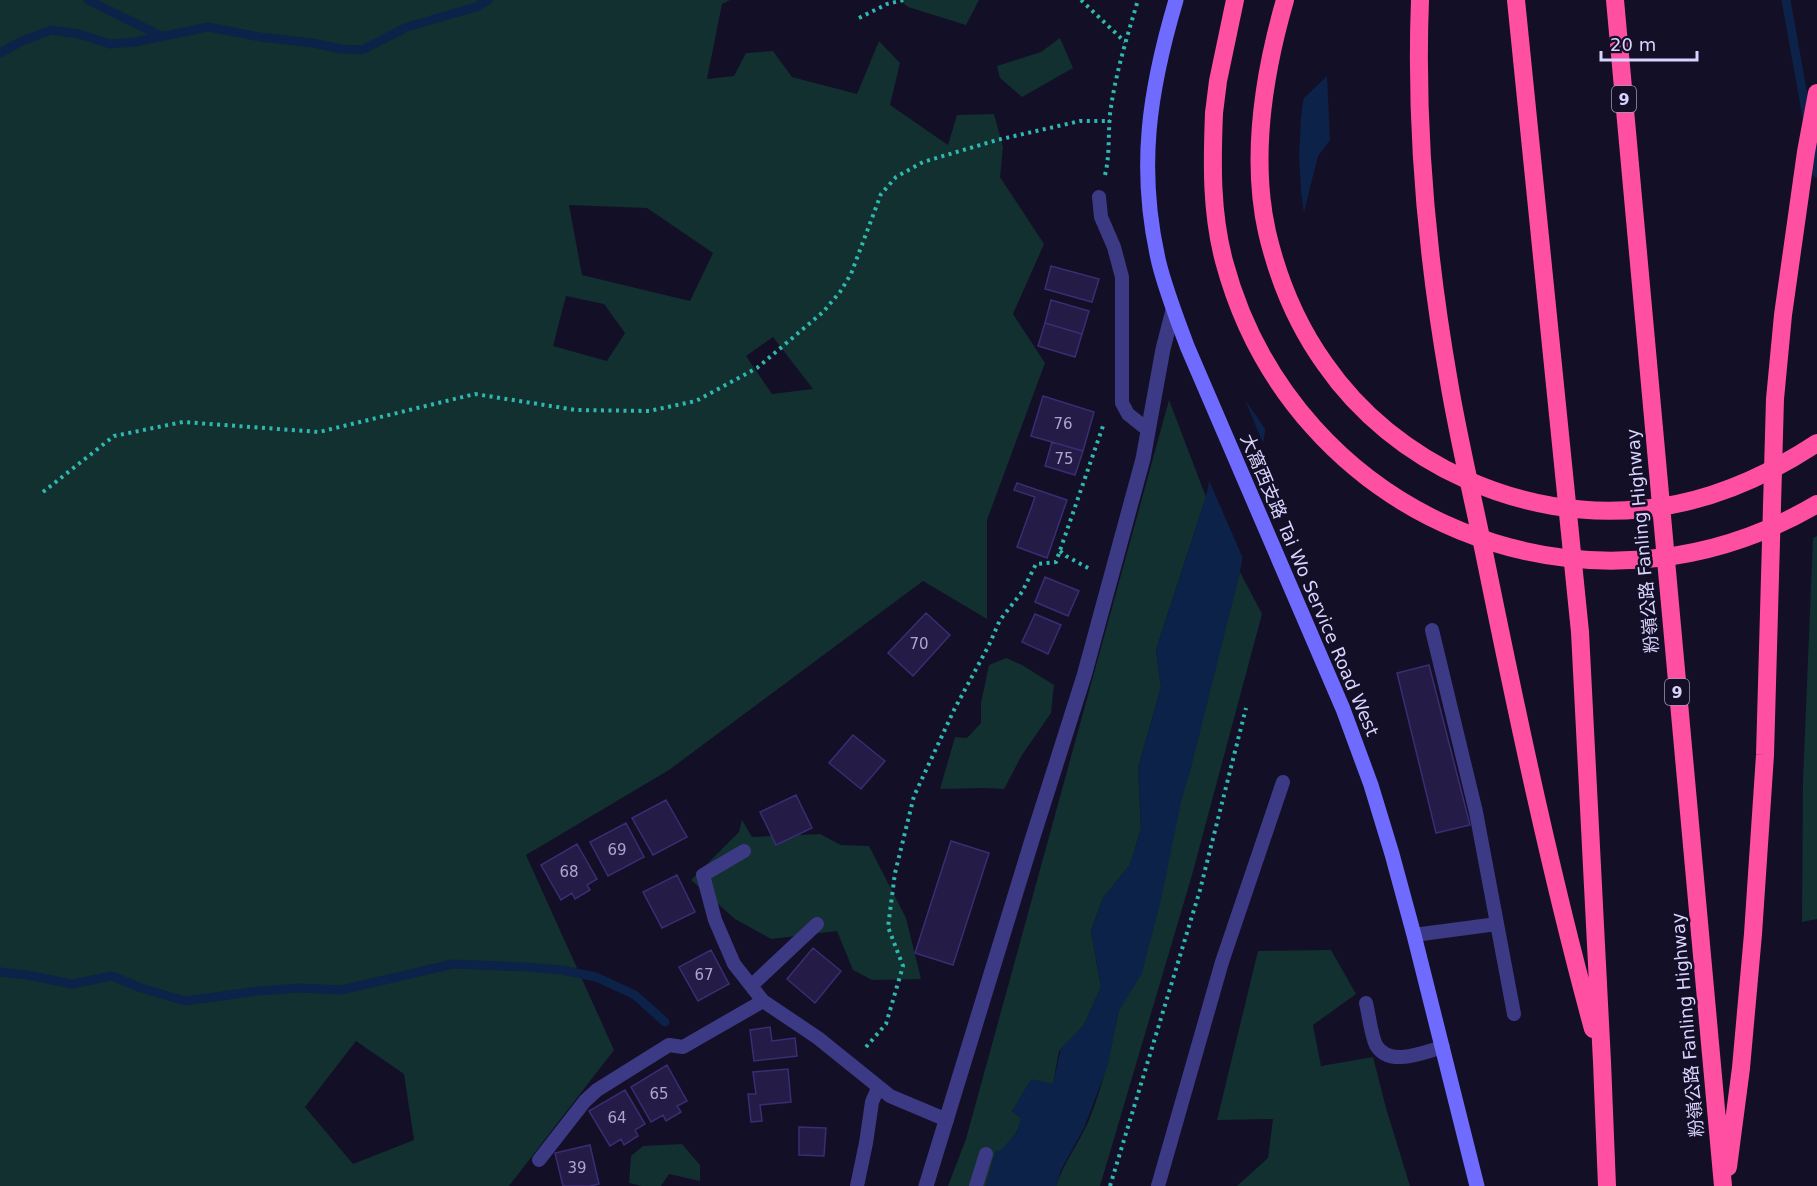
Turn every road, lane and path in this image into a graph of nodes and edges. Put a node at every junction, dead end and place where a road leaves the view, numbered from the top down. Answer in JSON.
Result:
{"nodes":[{"id":1,"x":904,"y":0,"type":"edge"},
{"id":2,"x":1081,"y":0,"type":"edge"},
{"id":3,"x":1138,"y":0,"type":"edge"},
{"id":4,"x":1176,"y":0,"type":"edge"},
{"id":5,"x":1235,"y":0,"type":"edge"},
{"id":6,"x":1285,"y":0,"type":"edge"},
{"id":7,"x":1420,"y":0,"type":"edge"},
{"id":8,"x":1516,"y":0,"type":"edge"},
{"id":9,"x":1615,"y":0,"type":"edge"},
{"id":10,"x":860,"y":18,"type":"dead end"},
{"id":11,"x":1125,"y":42,"type":"junction"},
{"id":12,"x":1817,"y":93,"type":"edge"},
{"id":13,"x":1110,"y":121,"type":"junction"},
{"id":14,"x":1108,"y":161,"type":"dead end"},
{"id":15,"x":1099,"y":197,"type":"dead end"},
{"id":16,"x":1173,"y":310,"type":"junction"},
{"id":17,"x":1103,"y":426,"type":"dead end"},
{"id":18,"x":1148,"y":430,"type":"junction"},
{"id":19,"x":1817,"y":443,"type":"edge"},
{"id":20,"x":43,"y":492,"type":"dead end"},
{"id":21,"x":1817,"y":504,"type":"edge"},
{"id":22,"x":1060,"y":551,"type":"junction"},
{"id":23,"x":1086,"y":566,"type":"dead end"},
{"id":24,"x":1432,"y":630,"type":"dead end"},
{"id":25,"x":1246,"y":708,"type":"dead end"},
{"id":26,"x":1283,"y":782,"type":"dead end"},
{"id":27,"x":744,"y":851,"type":"dead end"},
{"id":28,"x":816,"y":924,"type":"dead end"},
{"id":29,"x":1497,"y":924,"type":"junction"},
{"id":30,"x":1414,"y":935,"type":"junction"},
{"id":31,"x":752,"y":985,"type":"junction"},
{"id":32,"x":763,"y":1001,"type":"junction"},
{"id":33,"x":1366,"y":1003,"type":"dead end"},
{"id":34,"x":1514,"y":1014,"type":"dead end"},
{"id":35,"x":1443,"y":1047,"type":"junction"},
{"id":36,"x":871,"y":1054,"type":"dead end"},
{"id":37,"x":1602,"y":1062,"type":"junction"},
{"id":38,"x":878,"y":1088,"type":"junction"},
{"id":39,"x":947,"y":1120,"type":"junction"},
{"id":40,"x":986,"y":1154,"type":"dead end"},
{"id":41,"x":539,"y":1160,"type":"dead end"},
{"id":42,"x":856,"y":1186,"type":"edge"},
{"id":43,"x":926,"y":1186,"type":"edge"},
{"id":44,"x":976,"y":1186,"type":"edge"},
{"id":45,"x":1110,"y":1186,"type":"edge"},
{"id":46,"x":1158,"y":1186,"type":"edge"},
{"id":47,"x":1477,"y":1186,"type":"edge"},
{"id":48,"x":1607,"y":1186,"type":"edge"},
{"id":49,"x":1724,"y":1186,"type":"edge"}],
"edges":[{"from":1,"to":10,"type":"path"},
{"from":2,"to":11,"type":"path"},
{"from":3,"to":11,"type":"path"},
{"from":4,"to":16,"type":"main road","name":"大窩西支路 Tai Wo Service Road West"},
{"from":5,"to":21,"type":"highway","bridge":true},
{"from":6,"to":19,"type":"highway","bridge":true},
{"from":7,"to":37,"type":"highway"},
{"from":8,"to":37,"type":"highway"},
{"from":9,"to":49,"type":"highway","name":"粉嶺公路 Fanling Highway","number":"9"},
{"from":11,"to":13,"type":"path"},
{"from":12,"to":49,"type":"highway"},
{"from":13,"to":14,"type":"path"},
{"from":13,"to":20,"type":"path"},
{"from":15,"to":18,"type":"lane"},
{"from":16,"to":18,"type":"street"},
{"from":16,"to":30,"type":"main road","name":"大窩西支路 Tai Wo Service Road West"},
{"from":17,"to":22,"type":"path"},
{"from":18,"to":39,"type":"street"},
{"from":22,"to":23,"type":"path"},
{"from":22,"to":36,"type":"path"},
{"from":24,"to":29,"type":"lane"},
{"from":25,"to":45,"type":"path"},
{"from":26,"to":46,"type":"lane"},
{"from":27,"to":31,"type":"lane"},
{"from":28,"to":31,"type":"lane"},
{"from":29,"to":30,"type":"lane"},
{"from":29,"to":34,"type":"lane"},
{"from":30,"to":35,"type":"main road","name":"大窩西支路 Tai Wo Service Road West"},
{"from":31,"to":32,"type":"lane"},
{"from":32,"to":38,"type":"lane"},
{"from":32,"to":41,"type":"lane"},
{"from":33,"to":35,"type":"lane"},
{"from":35,"to":47,"type":"main road","name":"大窩西支路 Tai Wo Service Road West"},
{"from":37,"to":48,"type":"highway"},
{"from":38,"to":39,"type":"lane"},
{"from":38,"to":42,"type":"lane"},
{"from":39,"to":43,"type":"street"},
{"from":40,"to":44,"type":"lane"}]}
